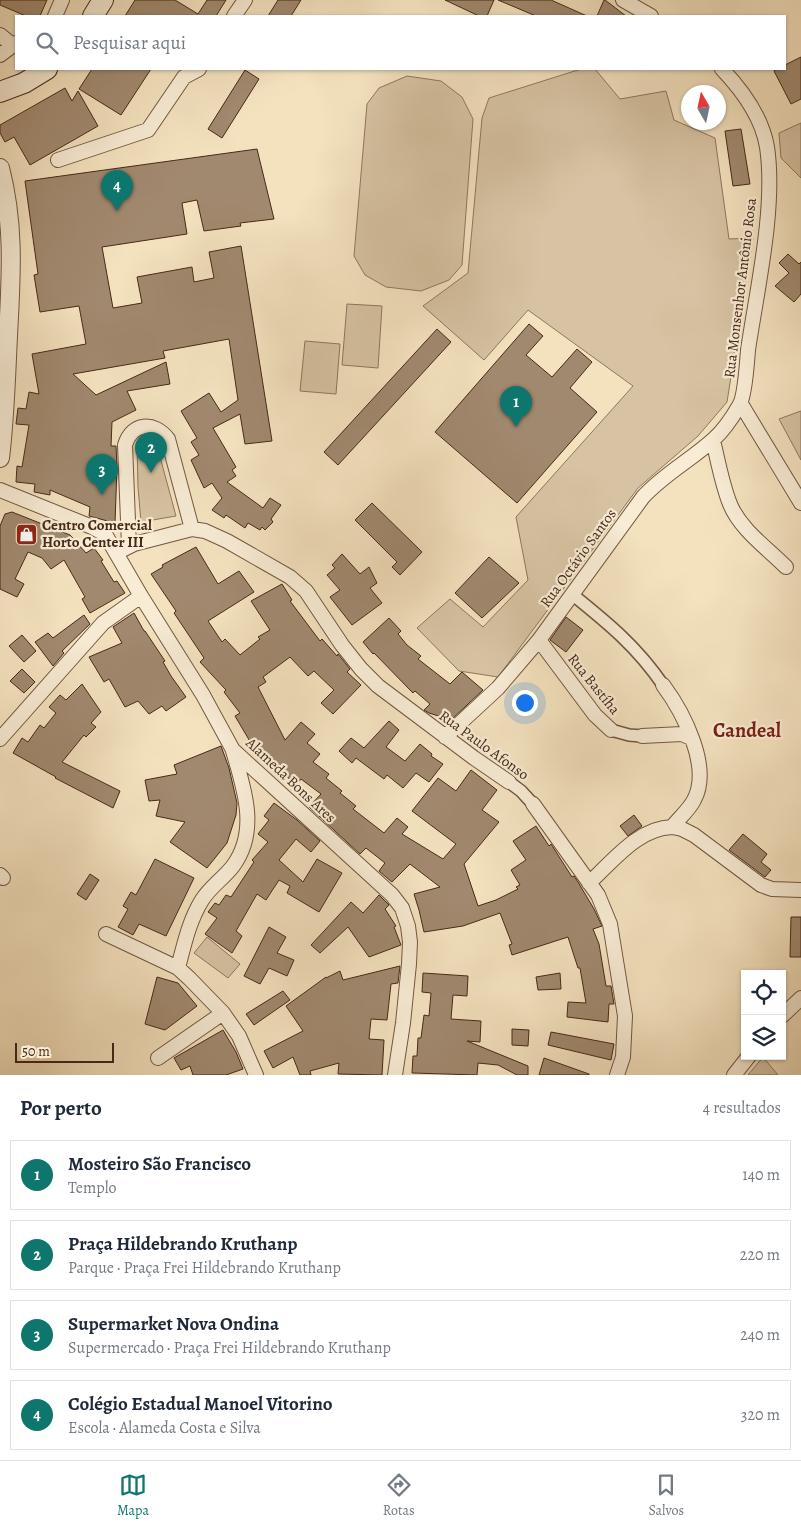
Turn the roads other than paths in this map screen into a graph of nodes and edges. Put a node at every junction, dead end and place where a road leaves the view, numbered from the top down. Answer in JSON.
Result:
{"nodes":[{"id":1,"x":62,"y":0,"type":"edge"},
{"id":2,"x":104,"y":0,"type":"edge"},
{"id":3,"x":244,"y":0,"type":"edge"},
{"id":4,"x":623,"y":0,"type":"edge"},
{"id":5,"x":56,"y":15,"type":"edge"},
{"id":6,"x":94,"y":15,"type":"edge"},
{"id":7,"x":235,"y":15,"type":"edge"},
{"id":8,"x":649,"y":15,"type":"edge"},
{"id":9,"x":0,"y":35,"type":"edge"},
{"id":10,"x":14,"y":44,"type":"edge"},
{"id":11,"x":0,"y":55,"type":"edge"},
{"id":12,"x":45,"y":70,"type":"edge"},
{"id":13,"x":197,"y":70,"type":"edge"},
{"id":14,"x":723,"y":70,"type":"edge"},
{"id":15,"x":0,"y":92,"type":"edge"},
{"id":16,"x":58,"y":160,"type":"dead end"},
{"id":17,"x":0,"y":168,"type":"edge"},
{"id":18,"x":3,"y":389,"type":"edge"},
{"id":19,"x":741,"y":404,"type":"junction"},
{"id":20,"x":713,"y":440,"type":"junction"},
{"id":21,"x":0,"y":458,"type":"edge"},
{"id":22,"x":0,"y":490,"type":"edge"},
{"id":23,"x":801,"y":502,"type":"edge"},
{"id":24,"x":192,"y":529,"type":"junction"},
{"id":25,"x":129,"y":546,"type":"junction"},
{"id":26,"x":116,"y":554,"type":"junction"},
{"id":27,"x":786,"y":567,"type":"dead end"},
{"id":28,"x":573,"y":595,"type":"junction"},
{"id":29,"x":141,"y":596,"type":"junction"},
{"id":30,"x":539,"y":640,"type":"junction"},
{"id":31,"x":664,"y":685,"type":"joint"},
{"id":32,"x":611,"y":730,"type":"joint"},
{"id":33,"x":642,"y":736,"type":"joint"},
{"id":34,"x":445,"y":737,"type":"junction"},
{"id":35,"x":691,"y":738,"type":"junction"},
{"id":36,"x":0,"y":739,"type":"edge"},
{"id":37,"x":233,"y":750,"type":"junction"},
{"id":38,"x":509,"y":782,"type":"joint"},
{"id":39,"x":533,"y":804,"type":"joint"},
{"id":40,"x":672,"y":827,"type":"junction"},
{"id":41,"x":589,"y":883,"type":"junction"},
{"id":42,"x":801,"y":890,"type":"edge"},
{"id":43,"x":106,"y":934,"type":"dead end"},
{"id":44,"x":178,"y":968,"type":"junction"},
{"id":45,"x":801,"y":998,"type":"edge"},
{"id":46,"x":223,"y":1013,"type":"junction"},
{"id":47,"x":783,"y":1015,"type":"edge"},
{"id":48,"x":158,"y":1058,"type":"dead end"},
{"id":49,"x":746,"y":1060,"type":"edge"},
{"id":50,"x":256,"y":1075,"type":"edge"},
{"id":51,"x":395,"y":1075,"type":"edge"},
{"id":52,"x":617,"y":1075,"type":"edge"},
{"id":53,"x":734,"y":1075,"type":"edge"}],
"edges":[{"from":1,"to":5,"type":"street"},
{"from":2,"to":6,"type":"main road"},
{"from":3,"to":7,"type":"street"},
{"from":4,"to":8,"type":"street"},
{"from":9,"to":10,"type":"street"},
{"from":10,"to":11,"type":"street"},
{"from":12,"to":15,"type":"main road"},
{"from":13,"to":16,"type":"street"},
{"from":14,"to":19,"type":"street","name":"Rua Monsenhor Antônio Rosa"},
{"from":17,"to":18,"type":"street"},
{"from":18,"to":21,"type":"street"},
{"from":19,"to":20,"type":"street","name":"Rua Octávio Santos"},
{"from":19,"to":23,"type":"street"},
{"from":20,"to":27,"type":"street"},
{"from":20,"to":28,"type":"street","name":"Rua Octávio Santos"},
{"from":22,"to":26,"type":"street","name":"Alameda Bons Ares"},
{"from":24,"to":25,"type":"street"},
{"from":24,"to":25,"type":"street"},
{"from":24,"to":34,"type":"street","name":"Rua Paulo Afonso"},
{"from":25,"to":26,"type":"street"},
{"from":26,"to":29,"type":"street","name":"Alameda Bons Ares"},
{"from":28,"to":30,"type":"street","name":"Rua Octávio Santos"},
{"from":28,"to":31,"type":"street"},
{"from":29,"to":36,"type":"street"},
{"from":29,"to":37,"type":"street","name":"Alameda Bons Ares"},
{"from":30,"to":32,"type":"street","name":"Rua Bastíha"},
{"from":30,"to":34,"type":"street","name":"Rua Octávio Santos"},
{"from":31,"to":35,"type":"street"},
{"from":32,"to":33,"type":"street","name":"Rua Bastíha"},
{"from":33,"to":35,"type":"street","name":"Rua Bastíha"},
{"from":34,"to":38,"type":"street","name":"Rua Paulo Afonso"},
{"from":35,"to":40,"type":"street"},
{"from":37,"to":44,"type":"street"},
{"from":37,"to":51,"type":"street","name":"Alameda Bons Ares"},
{"from":38,"to":39,"type":"street","name":"Rua Paulo Afonso"},
{"from":39,"to":41,"type":"street","name":"Rua Paulo Afonso"},
{"from":40,"to":41,"type":"street"},
{"from":40,"to":42,"type":"street"},
{"from":41,"to":52,"type":"street","name":"Rua Paulo Afonso"},
{"from":43,"to":44,"type":"street"},
{"from":44,"to":46,"type":"street"},
{"from":45,"to":47,"type":"street"},
{"from":46,"to":48,"type":"street"},
{"from":46,"to":50,"type":"street"},
{"from":49,"to":53,"type":"street"}]}
